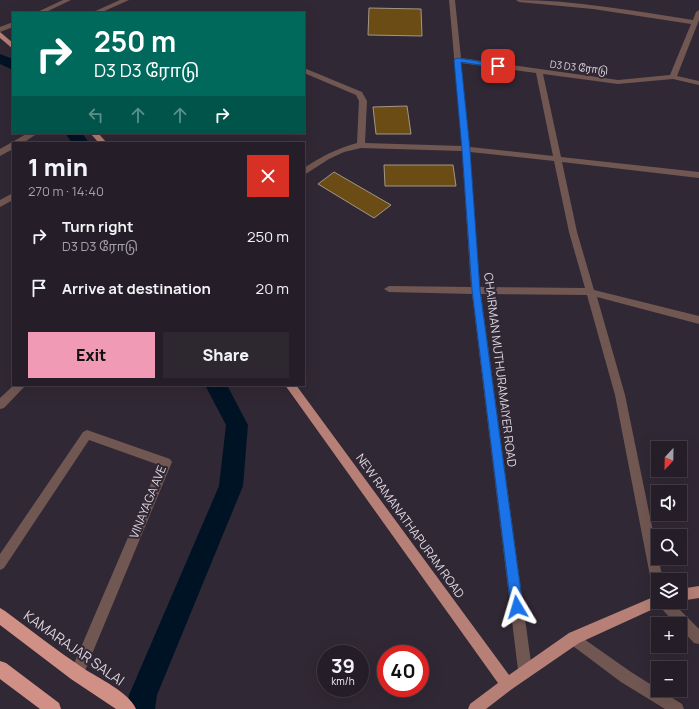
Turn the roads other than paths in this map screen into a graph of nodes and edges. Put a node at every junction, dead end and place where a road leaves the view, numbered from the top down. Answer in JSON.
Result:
{"nodes":[{"id":1,"x":68,"y":0,"type":"edge"},
{"id":2,"x":126,"y":0,"type":"edge"},
{"id":3,"x":452,"y":0,"type":"edge"},
{"id":4,"x":519,"y":0,"type":"edge"},
{"id":5,"x":40,"y":12,"type":"edge"},
{"id":6,"x":96,"y":12,"type":"edge"},
{"id":7,"x":699,"y":12,"type":"edge"},
{"id":8,"x":694,"y":22,"type":"junction"},
{"id":9,"x":12,"y":24,"type":"edge"},
{"id":10,"x":0,"y":30,"type":"edge"},
{"id":11,"x":0,"y":34,"type":"edge"},
{"id":12,"x":12,"y":46,"type":"edge"},
{"id":13,"x":457,"y":60,"type":"junction"},
{"id":14,"x":305,"y":70,"type":"edge"},
{"id":15,"x":539,"y":72,"type":"junction"},
{"id":16,"x":673,"y":77,"type":"junction"},
{"id":17,"x":699,"y":83,"type":"edge"},
{"id":18,"x":32,"y":134,"type":"edge"},
{"id":19,"x":95,"y":134,"type":"edge"},
{"id":20,"x":19,"y":142,"type":"edge"},
{"id":21,"x":102,"y":142,"type":"edge"},
{"id":22,"x":361,"y":145,"type":"junction"},
{"id":23,"x":12,"y":146,"type":"edge"},
{"id":24,"x":466,"y":150,"type":"junction"},
{"id":25,"x":0,"y":153,"type":"edge"},
{"id":26,"x":557,"y":160,"type":"junction"},
{"id":27,"x":305,"y":171,"type":"edge"},
{"id":28,"x":699,"y":175,"type":"edge"},
{"id":29,"x":12,"y":197,"type":"edge"},
{"id":30,"x":0,"y":204,"type":"edge"},
{"id":31,"x":389,"y":289,"type":"dead end"},
{"id":32,"x":476,"y":290,"type":"junction"},
{"id":33,"x":589,"y":292,"type":"junction"},
{"id":34,"x":699,"y":320,"type":"edge"},
{"id":35,"x":20,"y":386,"type":"edge"},
{"id":36,"x":291,"y":386,"type":"edge"},
{"id":37,"x":0,"y":405,"type":"edge"},
{"id":38,"x":0,"y":564,"type":"edge"},
{"id":39,"x":655,"y":573,"type":"edge"},
{"id":40,"x":699,"y":592,"type":"edge"},
{"id":41,"x":687,"y":594,"type":"edge"},
{"id":42,"x":651,"y":604,"type":"edge"},
{"id":43,"x":670,"y":609,"type":"edge"},
{"id":44,"x":0,"y":616,"type":"edge"},
{"id":45,"x":574,"y":638,"type":"junction"},
{"id":46,"x":699,"y":638,"type":"edge"},
{"id":47,"x":0,"y":669,"type":"edge"},
{"id":48,"x":525,"y":670,"type":"junction"},
{"id":49,"x":77,"y":673,"type":"junction"},
{"id":50,"x":506,"y":684,"type":"junction"},
{"id":51,"x":118,"y":706,"type":"edge"},
{"id":52,"x":53,"y":709,"type":"edge"},
{"id":53,"x":476,"y":709,"type":"edge"},
{"id":54,"x":677,"y":709,"type":"edge"}],
"edges":[{"from":1,"to":5,"type":"street"},
{"from":2,"to":6,"type":"street"},
{"from":3,"to":13,"type":"street","name":"CHAIRMAN MUTHURAMAIYER ROAD"},
{"from":4,"to":8,"type":"street"},
{"from":7,"to":8,"type":"street"},
{"from":8,"to":16,"type":"street"},
{"from":9,"to":10,"type":"street"},
{"from":11,"to":12,"type":"main road"},
{"from":13,"to":15,"type":"street","name":"D3 D3 ரோடு"},
{"from":13,"to":24,"type":"street","name":"CHAIRMAN MUTHURAMAIYER ROAD"},
{"from":14,"to":22,"type":"street"},
{"from":15,"to":16,"type":"street","name":"D3 D3 ரோடு"},
{"from":15,"to":26,"type":"street"},
{"from":16,"to":17,"type":"street","name":"D3 D3 ரோடு"},
{"from":18,"to":20,"type":"street"},
{"from":19,"to":21,"type":"main road"},
{"from":22,"to":24,"type":"street"},
{"from":22,"to":27,"type":"street"},
{"from":23,"to":25,"type":"street"},
{"from":24,"to":26,"type":"street"},
{"from":24,"to":32,"type":"street","name":"CHAIRMAN MUTHURAMAIYER ROAD"},
{"from":26,"to":28,"type":"street"},
{"from":26,"to":33,"type":"street"},
{"from":29,"to":30,"type":"street"},
{"from":31,"to":32,"type":"street"},
{"from":32,"to":33,"type":"street"},
{"from":32,"to":48,"type":"street","name":"CHAIRMAN MUTHURAMAIYER ROAD"},
{"from":33,"to":34,"type":"street"},
{"from":33,"to":39,"type":"street"},
{"from":35,"to":37,"type":"street"},
{"from":36,"to":50,"type":"main road","name":"NEW RAMANATHAPURAM ROAD"},
{"from":38,"to":49,"type":"street","name":"VINAYAGA AVE"},
{"from":40,"to":41,"type":"main road"},
{"from":42,"to":45,"type":"main road"},
{"from":43,"to":46,"type":"street"},
{"from":44,"to":49,"type":"highway","name":"KAMARAJAR SALAI"},
{"from":45,"to":48,"type":"main road"},
{"from":45,"to":54,"type":"street"},
{"from":47,"to":52,"type":"highway"},
{"from":48,"to":50,"type":"main road"},
{"from":49,"to":51,"type":"highway","name":"KAMARAJAR SALAI"},
{"from":50,"to":53,"type":"main road"}]}
